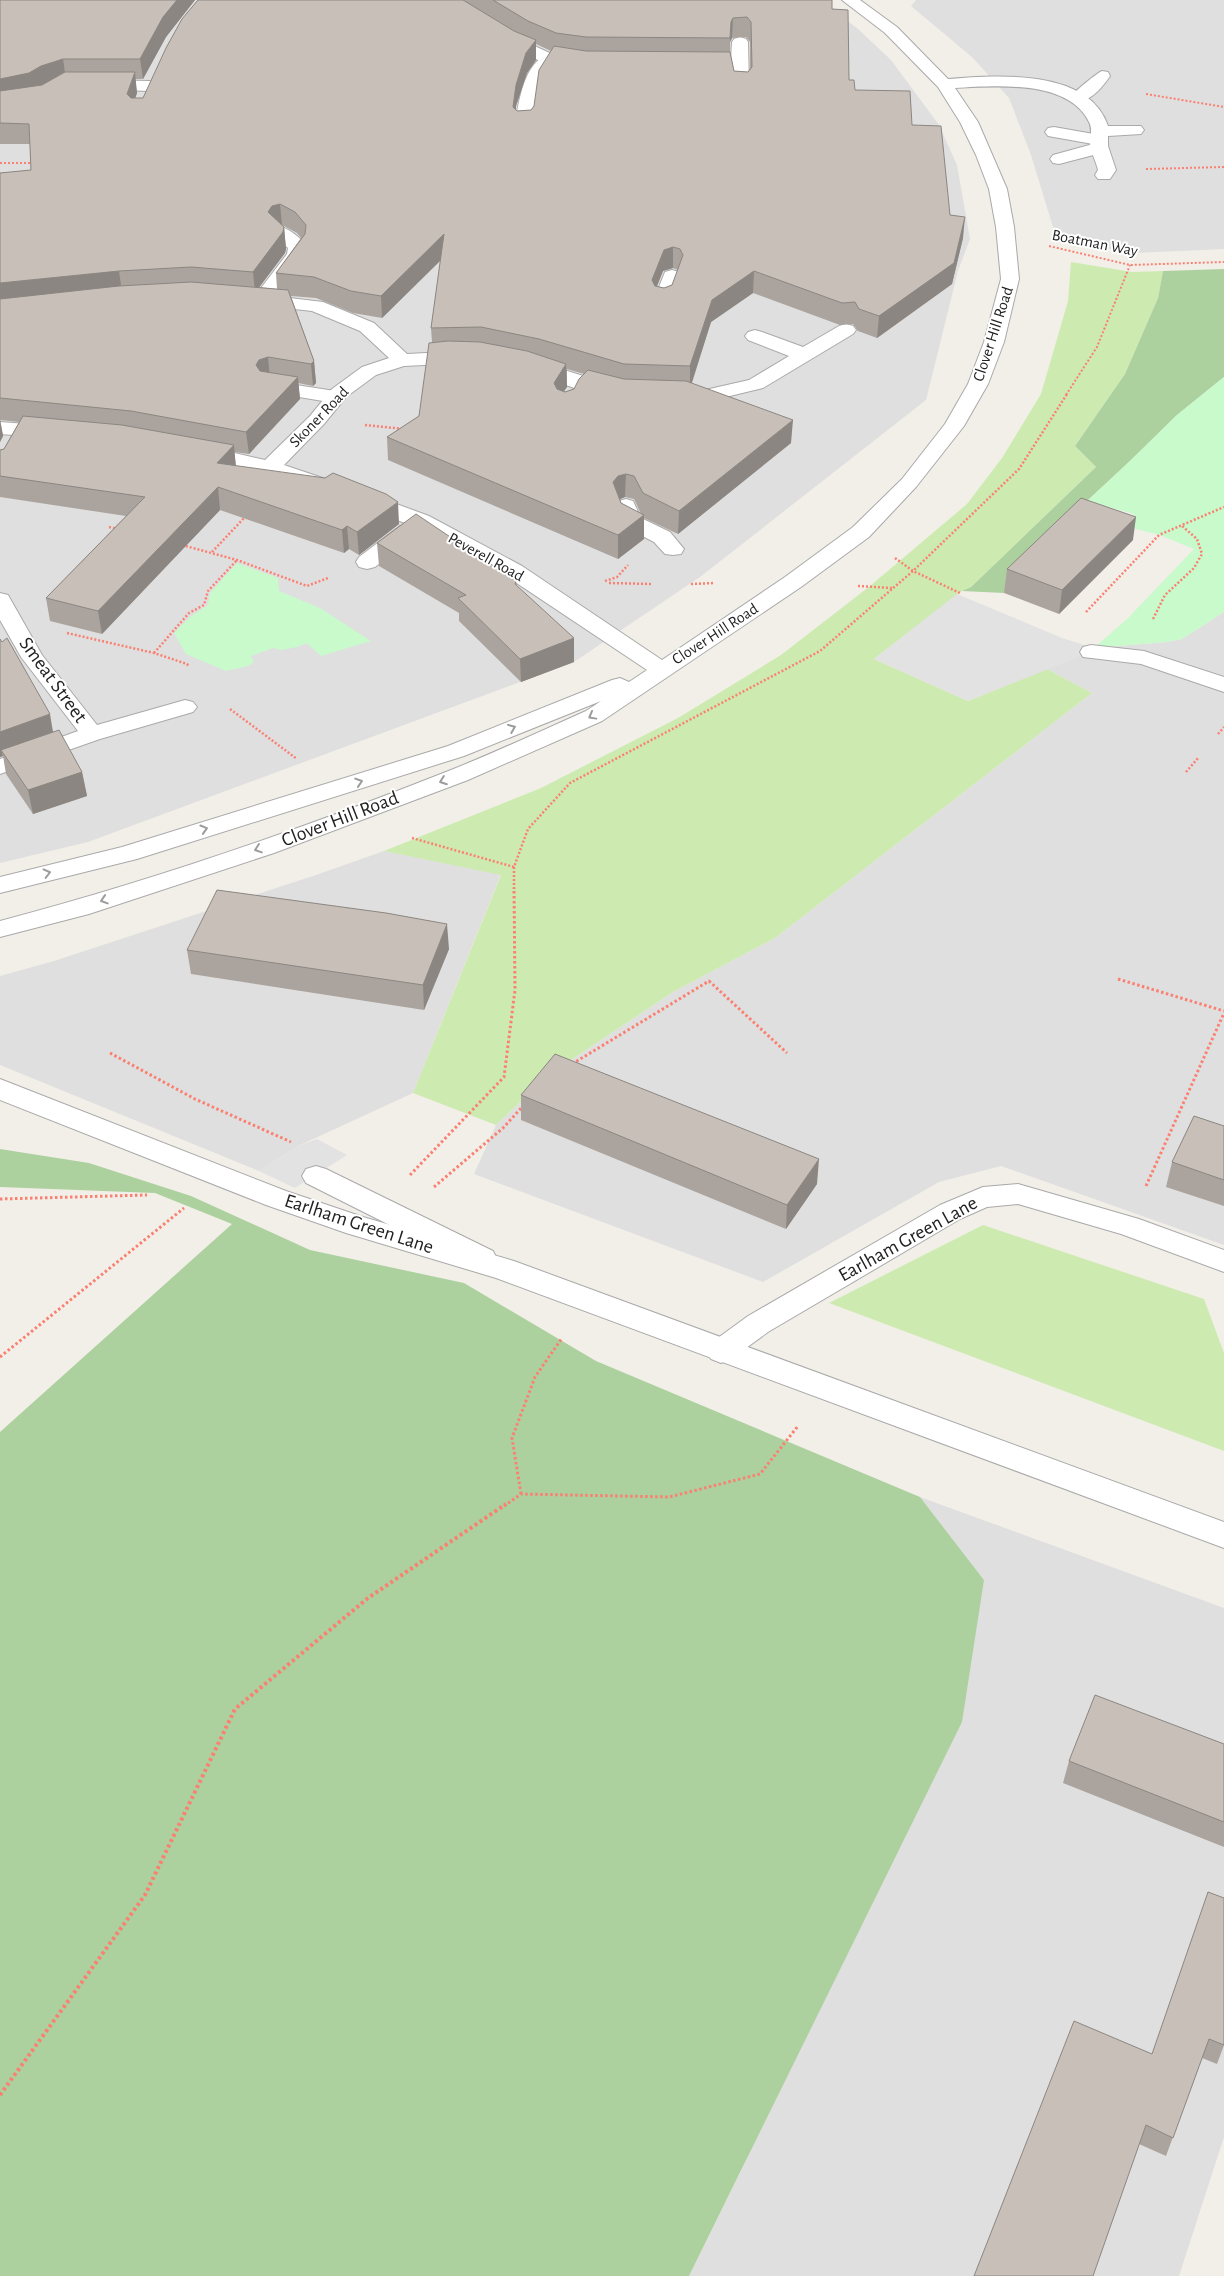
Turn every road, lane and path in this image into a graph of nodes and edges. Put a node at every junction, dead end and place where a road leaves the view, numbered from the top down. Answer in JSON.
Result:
{"nodes":[{"id":1,"x":446,"y":0,"type":"edge"},
{"id":2,"x":850,"y":0,"type":"edge"},
{"id":3,"x":740,"y":42,"type":"edge"},
{"id":4,"x":550,"y":59,"type":"junction"},
{"id":5,"x":596,"y":64,"type":"edge"},
{"id":6,"x":682,"y":65,"type":"edge"},
{"id":7,"x":739,"y":65,"type":"junction"},
{"id":8,"x":1098,"y":81,"type":"joint"},
{"id":9,"x":944,"y":84,"type":"junction"},
{"id":10,"x":81,"y":85,"type":"edge"},
{"id":11,"x":741,"y":87,"type":"edge"},
{"id":12,"x":1078,"y":97,"type":"junction"},
{"id":13,"x":144,"y":105,"type":"edge"},
{"id":14,"x":1224,"y":107,"type":"edge"},
{"id":15,"x":524,"y":126,"type":"edge"},
{"id":16,"x":1135,"y":130,"type":"dead end"},
{"id":17,"x":1054,"y":132,"type":"dead end"},
{"id":18,"x":1100,"y":140,"type":"junction"},
{"id":19,"x":1059,"y":159,"type":"dead end"},
{"id":20,"x":0,"y":163,"type":"edge"},
{"id":21,"x":37,"y":163,"type":"edge"},
{"id":22,"x":1104,"y":175,"type":"dead end"},
{"id":23,"x":282,"y":232,"type":"edge"},
{"id":24,"x":1047,"y":246,"type":"dead end"},
{"id":25,"x":1224,"y":262,"type":"edge"},
{"id":26,"x":1130,"y":264,"type":"junction"},
{"id":27,"x":672,"y":276,"type":"dead end"},
{"id":28,"x":235,"y":299,"type":"edge"},
{"id":29,"x":262,"y":300,"type":"junction"},
{"id":30,"x":664,"y":302,"type":"edge"},
{"id":31,"x":846,"y":330,"type":"edge"},
{"id":32,"x":755,"y":336,"type":"dead end"},
{"id":33,"x":806,"y":355,"type":"junction"},
{"id":34,"x":481,"y":357,"type":"edge"},
{"id":35,"x":402,"y":360,"type":"junction"},
{"id":36,"x":515,"y":364,"type":"edge"},
{"id":37,"x":584,"y":384,"type":"junction"},
{"id":38,"x":270,"y":386,"type":"edge"},
{"id":39,"x":632,"y":395,"type":"edge"},
{"id":40,"x":335,"y":397,"type":"junction"},
{"id":41,"x":665,"y":397,"type":"edge"},
{"id":42,"x":569,"y":399,"type":"edge"},
{"id":43,"x":318,"y":420,"type":"junction"},
{"id":44,"x":9,"y":428,"type":"edge"},
{"id":45,"x":409,"y":429,"type":"edge"},
{"id":46,"x":77,"y":434,"type":"edge"},
{"id":47,"x":181,"y":448,"type":"edge"},
{"id":48,"x":8,"y":451,"type":"edge"},
{"id":49,"x":279,"y":469,"type":"junction"},
{"id":50,"x":626,"y":505,"type":"edge"},
{"id":51,"x":1224,"y":507,"type":"edge"},
{"id":52,"x":421,"y":521,"type":"junction"},
{"id":53,"x":1181,"y":525,"type":"junction"},
{"id":54,"x":109,"y":527,"type":"dead end"},
{"id":55,"x":118,"y":529,"type":"edge"},
{"id":56,"x":174,"y":543,"type":"edge"},
{"id":57,"x":667,"y":543,"type":"joint"},
{"id":58,"x":212,"y":552,"type":"junction"},
{"id":59,"x":238,"y":560,"type":"junction"},
{"id":60,"x":368,"y":562,"type":"joint"},
{"id":61,"x":913,"y":571,"type":"junction"},
{"id":62,"x":960,"y":592,"type":"dead end"},
{"id":63,"x":548,"y":594,"type":"junction"},
{"id":64,"x":0,"y":600,"type":"edge"},
{"id":65,"x":1080,"y":619,"type":"dead end"},
{"id":66,"x":25,"y":645,"type":"junction"},
{"id":67,"x":1090,"y":652,"type":"dead end"},
{"id":68,"x":154,"y":653,"type":"junction"},
{"id":69,"x":1144,"y":658,"type":"junction"},
{"id":70,"x":662,"y":669,"type":"junction"},
{"id":71,"x":192,"y":671,"type":"dead end"},
{"id":72,"x":1224,"y":685,"type":"edge"},
{"id":73,"x":185,"y":707,"type":"dead end"},
{"id":74,"x":228,"y":708,"type":"dead end"},
{"id":75,"x":1224,"y":727,"type":"edge"},
{"id":76,"x":92,"y":734,"type":"junction"},
{"id":77,"x":1218,"y":734,"type":"dead end"},
{"id":78,"x":1199,"y":758,"type":"dead end"},
{"id":79,"x":303,"y":763,"type":"dead end"},
{"id":80,"x":0,"y":766,"type":"edge"},
{"id":81,"x":1186,"y":772,"type":"dead end"},
{"id":82,"x":408,"y":836,"type":"dead end"},
{"id":83,"x":514,"y":868,"type":"junction"},
{"id":84,"x":0,"y":885,"type":"edge"},
{"id":85,"x":0,"y":929,"type":"edge"},
{"id":86,"x":1118,"y":980,"type":"dead end"},
{"id":87,"x":1224,"y":1012,"type":"edge"},
{"id":88,"x":110,"y":1053,"type":"dead end"},
{"id":89,"x":787,"y":1053,"type":"dead end"},
{"id":90,"x":567,"y":1067,"type":"edge"},
{"id":91,"x":0,"y":1089,"type":"edge"},
{"id":92,"x":530,"y":1099,"type":"edge"},
{"id":93,"x":298,"y":1146,"type":"dead end"},
{"id":94,"x":316,"y":1176,"type":"dead end"},
{"id":95,"x":406,"y":1179,"type":"dead end"},
{"id":96,"x":431,"y":1189,"type":"dead end"},
{"id":97,"x":154,"y":1195,"type":"dead end"},
{"id":98,"x":0,"y":1199,"type":"edge"},
{"id":99,"x":187,"y":1206,"type":"dead end"},
{"id":100,"x":1129,"y":1226,"type":"junction"},
{"id":101,"x":1224,"y":1261,"type":"edge"},
{"id":102,"x":504,"y":1269,"type":"junction"},
{"id":103,"x":587,"y":1301,"type":"junction"},
{"id":104,"x":721,"y":1351,"type":"junction"},
{"id":105,"x":0,"y":1357,"type":"edge"},
{"id":106,"x":826,"y":1389,"type":"junction"},
{"id":107,"x":521,"y":1494,"type":"junction"},
{"id":108,"x":1224,"y":1535,"type":"edge"},
{"id":109,"x":0,"y":2095,"type":"edge"}],
"edges":[{"from":1,"to":4,"type":"street"},
{"from":2,"to":9,"type":"street","name":"Clover Hill Road"},
{"from":3,"to":7,"type":"street"},
{"from":4,"to":5,"type":"street"},
{"from":4,"to":15,"type":"street"},
{"from":6,"to":7,"type":"street"},
{"from":7,"to":11,"type":"street"},
{"from":8,"to":12,"type":"street"},
{"from":8,"to":14,"type":"path"},
{"from":9,"to":12,"type":"street"},
{"from":9,"to":70,"type":"street","name":"Clover Hill Road"},
{"from":10,"to":13,"type":"street"},
{"from":12,"to":18,"type":"street"},
{"from":16,"to":18,"type":"street"},
{"from":17,"to":18,"type":"street"},
{"from":18,"to":19,"type":"street"},
{"from":18,"to":22,"type":"street"},
{"from":20,"to":21,"type":"path"},
{"from":23,"to":29,"type":"street"},
{"from":24,"to":26,"type":"path","name":"Boatman Way"},
{"from":25,"to":26,"type":"path","name":"Boatman Way"},
{"from":26,"to":61,"type":"path"},
{"from":27,"to":30,"type":"street"},
{"from":28,"to":29,"type":"street"},
{"from":29,"to":35,"type":"street"},
{"from":31,"to":33,"type":"street"},
{"from":32,"to":33,"type":"street"},
{"from":33,"to":41,"type":"street"},
{"from":34,"to":35,"type":"street","name":"Skoner Road"},
{"from":35,"to":40,"type":"street","name":"Skoner Road"},
{"from":36,"to":37,"type":"street"},
{"from":37,"to":39,"type":"street"},
{"from":37,"to":42,"type":"street"},
{"from":38,"to":40,"type":"street"},
{"from":40,"to":43,"type":"street","name":"Skoner Road"},
{"from":43,"to":45,"type":"path"},
{"from":43,"to":49,"type":"street","name":"Skoner Road"},
{"from":44,"to":46,"type":"street"},
{"from":44,"to":48,"type":"street"},
{"from":47,"to":49,"type":"street","name":"Peverell Road"},
{"from":49,"to":52,"type":"street","name":"Peverell Road"},
{"from":49,"to":58,"type":"path"},
{"from":50,"to":57,"type":"street"},
{"from":51,"to":53,"type":"path"},
{"from":52,"to":60,"type":"street"},
{"from":52,"to":63,"type":"street","name":"Peverell Road"},
{"from":53,"to":65,"type":"path"},
{"from":53,"to":69,"type":"path"},
{"from":54,"to":55,"type":"path"},
{"from":56,"to":58,"type":"path"},
{"from":57,"to":63,"type":"path"},
{"from":58,"to":59,"type":"path"},
{"from":59,"to":60,"type":"path"},
{"from":59,"to":68,"type":"path"},
{"from":61,"to":62,"type":"path"},
{"from":61,"to":83,"type":"path"},
{"from":63,"to":70,"type":"street","name":"Peverell Road"},
{"from":64,"to":66,"type":"street","name":"Smeat Street"},
{"from":66,"to":68,"type":"path"},
{"from":66,"to":76,"type":"street","name":"Smeat Street"},
{"from":67,"to":69,"type":"street"},
{"from":68,"to":71,"type":"path"},
{"from":69,"to":72,"type":"street"},
{"from":84,"to":70,"type":"street","name":"Clover Hill Road","one_way":true},
{"from":70,"to":85,"type":"street","name":"Clover Hill Road","one_way":true},
{"from":73,"to":76,"type":"street","name":"Smeat Street"},
{"from":74,"to":79,"type":"path"},
{"from":75,"to":77,"type":"path"},
{"from":76,"to":80,"type":"street","name":"Smeat Street"},
{"from":78,"to":81,"type":"path"},
{"from":82,"to":83,"type":"path"},
{"from":83,"to":95,"type":"path"},
{"from":86,"to":87,"type":"path"},
{"from":87,"to":100,"type":"path"},
{"from":88,"to":93,"type":"path"},
{"from":89,"to":90,"type":"path"},
{"from":91,"to":102,"type":"street","name":"Earlham Green Lane"},
{"from":92,"to":96,"type":"path"},
{"from":94,"to":102,"type":"street"},
{"from":97,"to":98,"type":"path"},
{"from":99,"to":105,"type":"path"},
{"from":100,"to":101,"type":"street","name":"Earlham Green Lane"},
{"from":100,"to":104,"type":"street","name":"Earlham Green Lane"},
{"from":102,"to":103,"type":"street","name":"Earlham Green Lane"},
{"from":103,"to":104,"type":"street","name":"Earlham Green Lane"},
{"from":103,"to":107,"type":"path"},
{"from":104,"to":106,"type":"street","name":"Earlham Green Lane"},
{"from":106,"to":107,"type":"path"},
{"from":106,"to":108,"type":"street","name":"Earlham Green Lane"},
{"from":107,"to":109,"type":"path"}]}
